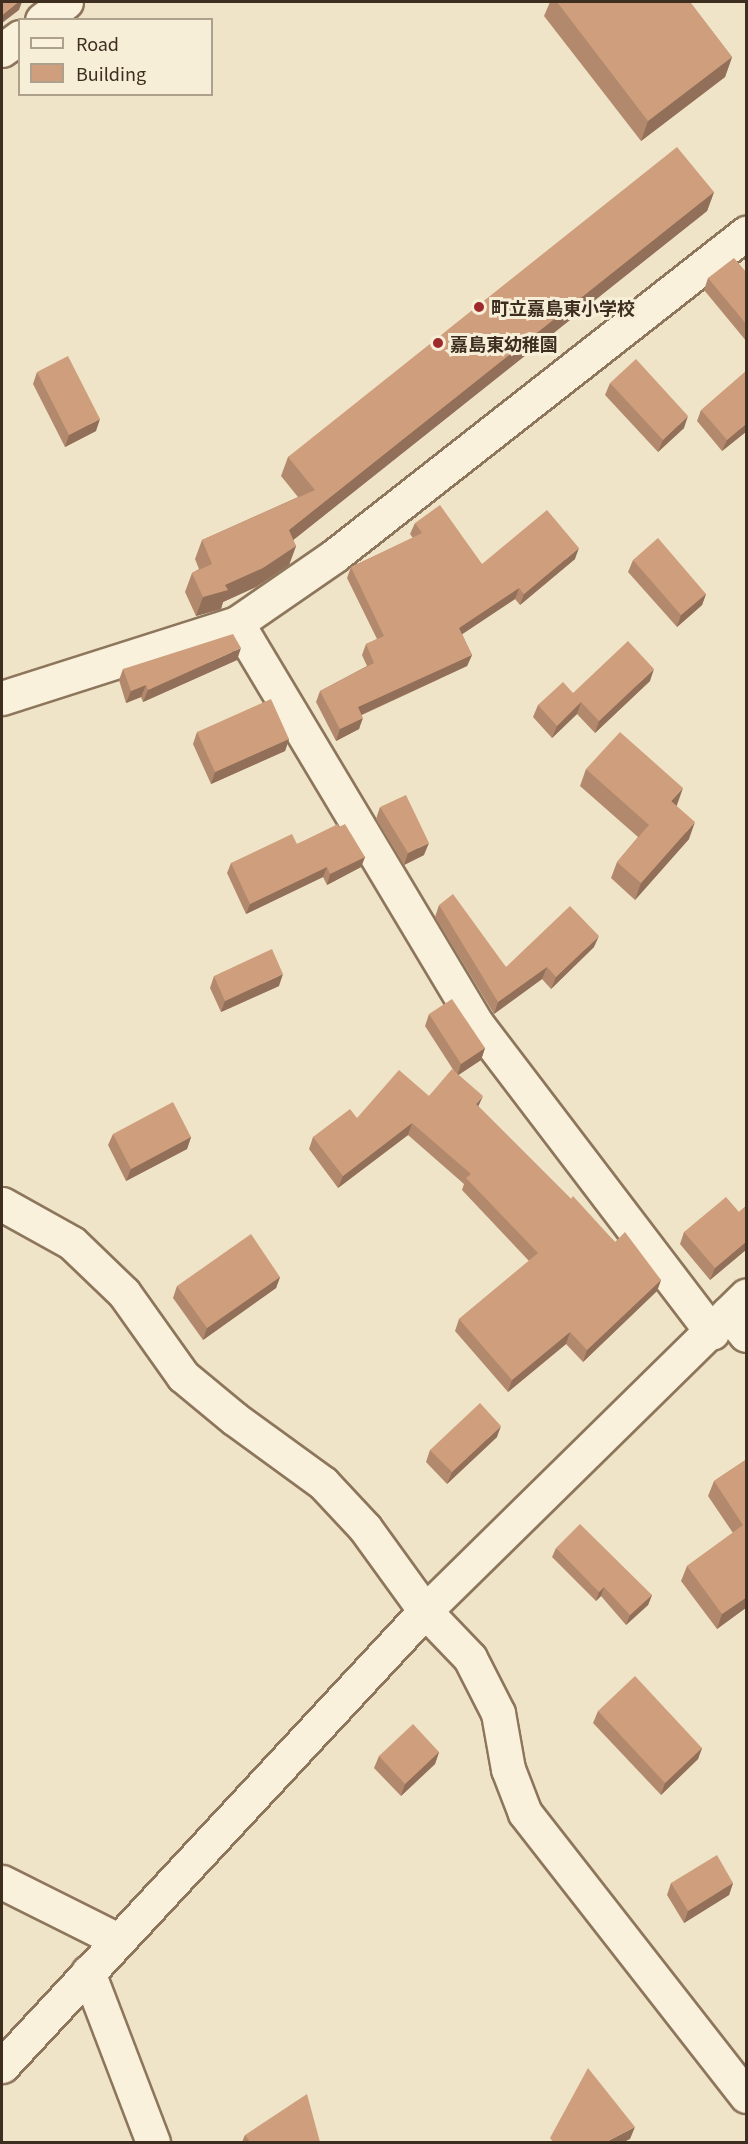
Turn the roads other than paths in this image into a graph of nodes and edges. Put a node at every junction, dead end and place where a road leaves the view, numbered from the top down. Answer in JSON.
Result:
{"nodes":[{"id":1,"x":66,"y":2,"type":"edge"},
{"id":2,"x":45,"y":18,"type":"edge"},
{"id":3,"x":18,"y":38,"type":"edge"},
{"id":4,"x":2,"y":50,"type":"edge"},
{"id":5,"x":747,"y":233,"type":"edge"},
{"id":6,"x":237,"y":623,"type":"junction"},
{"id":7,"x":2,"y":698,"type":"edge"},
{"id":8,"x":2,"y":1204,"type":"edge"},
{"id":9,"x":733,"y":1319,"type":"edge"},
{"id":10,"x":425,"y":1611,"type":"junction"},
{"id":11,"x":2,"y":1882,"type":"edge"},
{"id":12,"x":118,"y":1940,"type":"junction"},
{"id":13,"x":88,"y":1972,"type":"junction"},
{"id":14,"x":2,"y":2066,"type":"edge"},
{"id":15,"x":747,"y":2096,"type":"edge"},
{"id":16,"x":153,"y":2142,"type":"edge"}],
"edges":[{"from":1,"to":2,"type":"street"},
{"from":3,"to":4,"type":"street"},
{"from":5,"to":6,"type":"street"},
{"from":6,"to":7,"type":"street"},
{"from":6,"to":9,"type":"street"},
{"from":8,"to":10,"type":"street"},
{"from":9,"to":10,"type":"street"},
{"from":10,"to":12,"type":"street"},
{"from":10,"to":15,"type":"street"},
{"from":11,"to":12,"type":"street"},
{"from":12,"to":13,"type":"street"},
{"from":13,"to":14,"type":"street"},
{"from":13,"to":16,"type":"street"}]}
